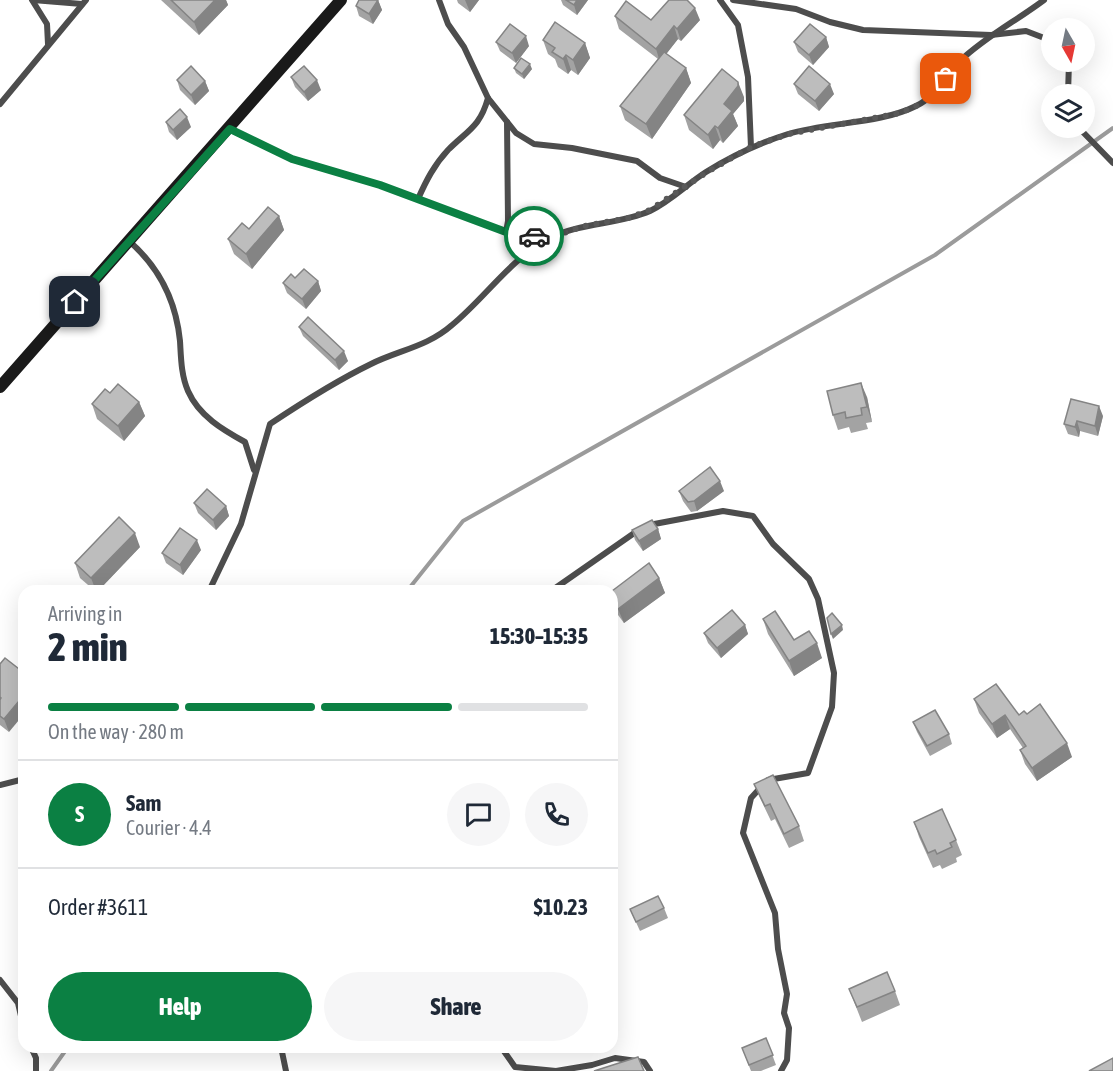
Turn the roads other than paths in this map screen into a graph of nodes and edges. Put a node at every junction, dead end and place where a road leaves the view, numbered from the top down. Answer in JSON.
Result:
{"nodes":[{"id":1,"x":33,"y":0,"type":"edge"},
{"id":2,"x":341,"y":0,"type":"edge"},
{"id":3,"x":439,"y":0,"type":"edge"},
{"id":4,"x":720,"y":0,"type":"edge"},
{"id":5,"x":734,"y":0,"type":"edge"},
{"id":6,"x":1044,"y":0,"type":"edge"},
{"id":7,"x":84,"y":2,"type":"edge"},
{"id":8,"x":991,"y":35,"type":"junction"},
{"id":9,"x":1041,"y":36,"type":"edge"},
{"id":10,"x":48,"y":45,"type":"junction"},
{"id":11,"x":488,"y":98,"type":"junction"},
{"id":12,"x":0,"y":104,"type":"edge"},
{"id":13,"x":507,"y":121,"type":"junction"},
{"id":14,"x":230,"y":129,"type":"junction"},
{"id":15,"x":1089,"y":138,"type":"edge"},
{"id":16,"x":751,"y":147,"type":"junction"},
{"id":17,"x":1113,"y":163,"type":"edge"},
{"id":18,"x":686,"y":187,"type":"junction"},
{"id":19,"x":418,"y":199,"type":"junction"},
{"id":20,"x":506,"y":232,"type":"junction"},
{"id":21,"x":550,"y":238,"type":"junction"},
{"id":22,"x":129,"y":241,"type":"junction"},
{"id":23,"x":0,"y":387,"type":"edge"},
{"id":24,"x":254,"y":470,"type":"junction"},
{"id":25,"x":212,"y":585,"type":"edge"},
{"id":26,"x":560,"y":585,"type":"edge"},
{"id":27,"x":18,"y":780,"type":"edge"},
{"id":28,"x":0,"y":785,"type":"edge"},
{"id":29,"x":0,"y":980,"type":"edge"},
{"id":30,"x":18,"y":1003,"type":"edge"},
{"id":31,"x":34,"y":1053,"type":"edge"},
{"id":32,"x":282,"y":1053,"type":"edge"},
{"id":33,"x":506,"y":1053,"type":"edge"},
{"id":34,"x":36,"y":1071,"type":"edge"},
{"id":35,"x":286,"y":1071,"type":"edge"},
{"id":36,"x":650,"y":1071,"type":"edge"},
{"id":37,"x":781,"y":1071,"type":"edge"}],
"edges":[{"from":1,"to":7,"type":"street"},
{"from":1,"to":10,"type":"street"},
{"from":2,"to":14,"type":"street"},
{"from":3,"to":11,"type":"street"},
{"from":4,"to":16,"type":"street"},
{"from":5,"to":8,"type":"street"},
{"from":6,"to":8,"type":"street"},
{"from":7,"to":10,"type":"street"},
{"from":8,"to":9,"type":"street"},
{"from":8,"to":16,"type":"street"},
{"from":10,"to":12,"type":"street"},
{"from":11,"to":13,"type":"street"},
{"from":11,"to":19,"type":"street"},
{"from":13,"to":18,"type":"street"},
{"from":13,"to":20,"type":"street"},
{"from":14,"to":19,"type":"street"},
{"from":14,"to":22,"type":"street"},
{"from":15,"to":17,"type":"street"},
{"from":16,"to":18,"type":"street"},
{"from":18,"to":21,"type":"street"},
{"from":19,"to":20,"type":"street"},
{"from":20,"to":21,"type":"street"},
{"from":21,"to":24,"type":"street"},
{"from":22,"to":23,"type":"street"},
{"from":22,"to":24,"type":"street"},
{"from":24,"to":25,"type":"street"},
{"from":26,"to":37,"type":"street"},
{"from":27,"to":28,"type":"street"},
{"from":29,"to":30,"type":"street"},
{"from":31,"to":34,"type":"street"},
{"from":32,"to":35,"type":"street"},
{"from":33,"to":36,"type":"street"}]}
